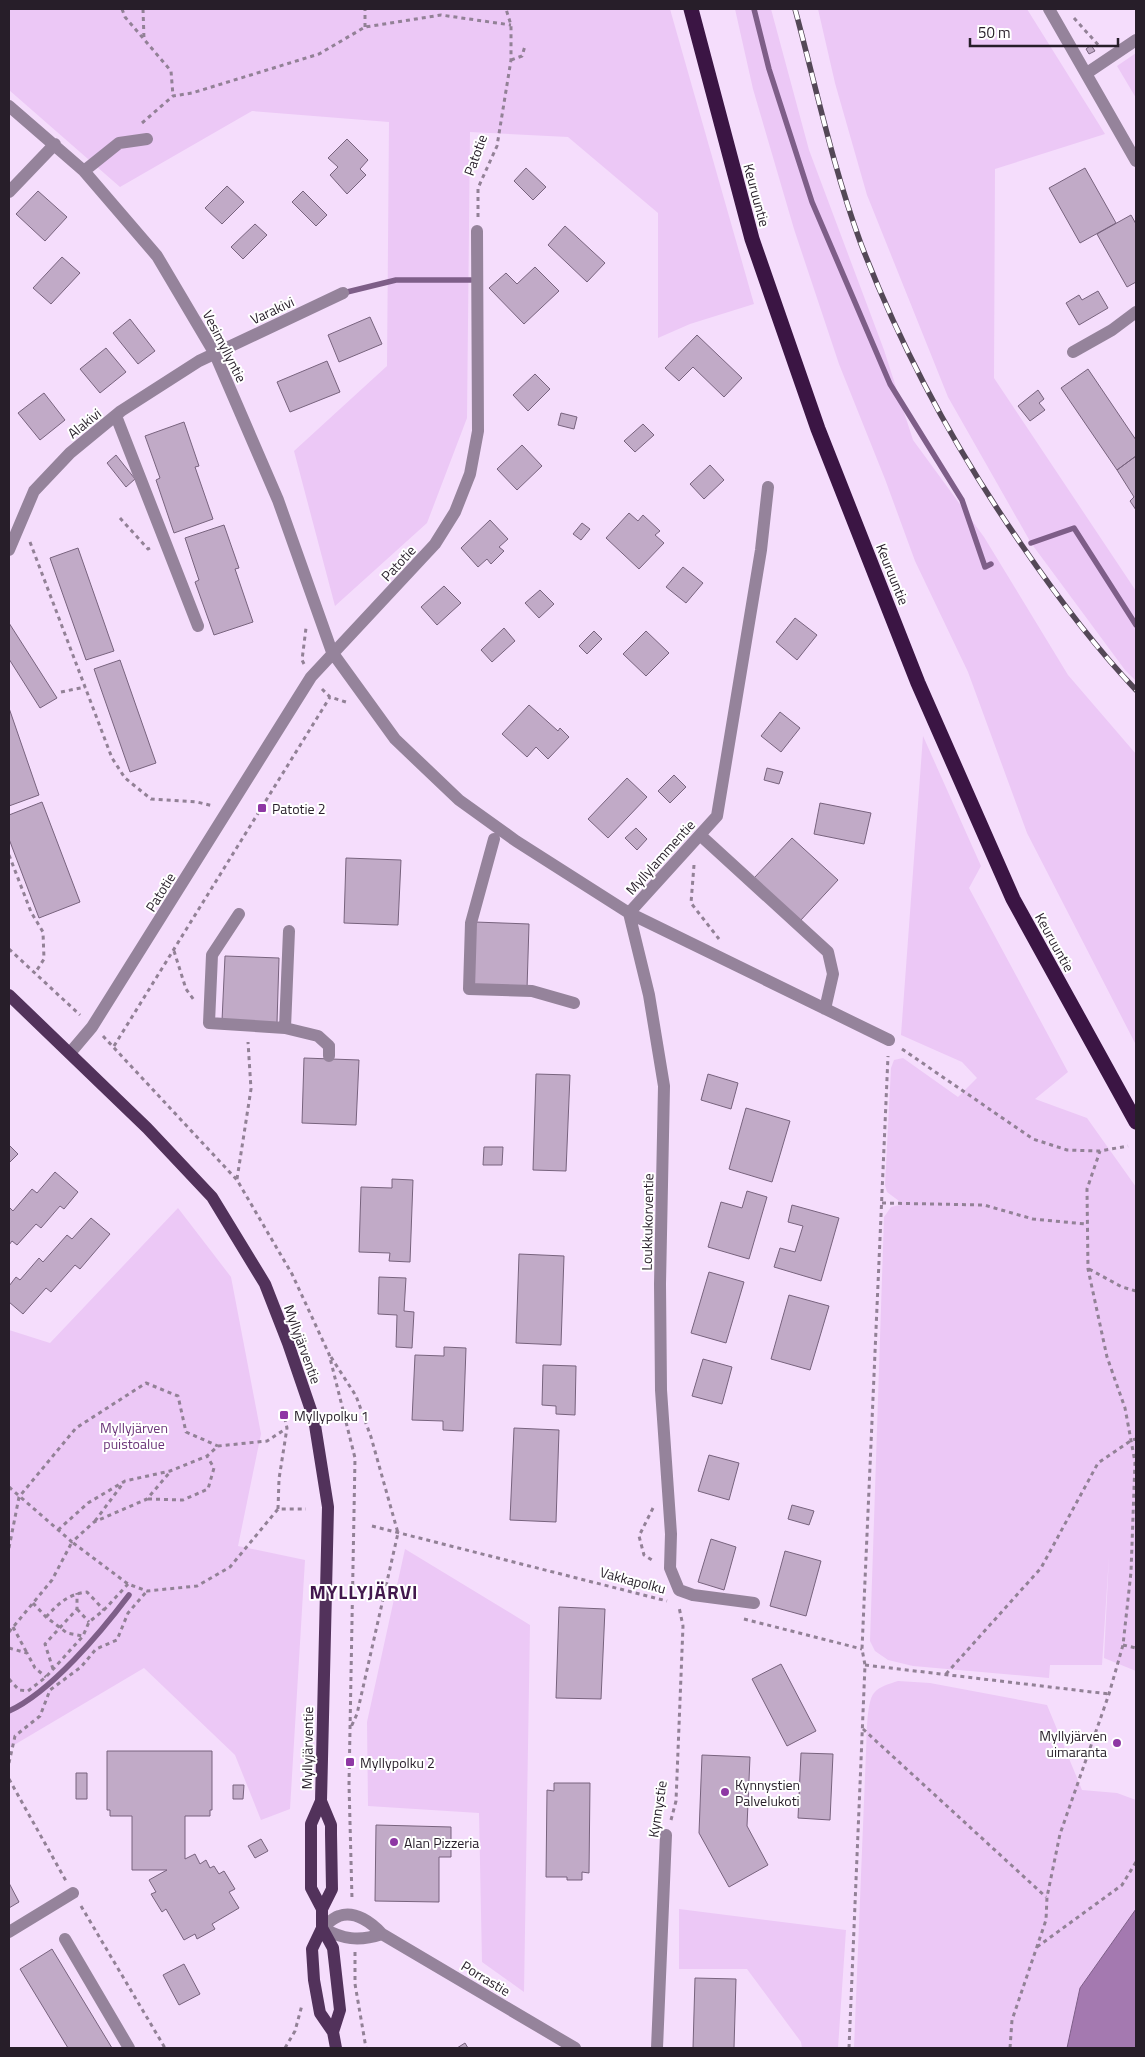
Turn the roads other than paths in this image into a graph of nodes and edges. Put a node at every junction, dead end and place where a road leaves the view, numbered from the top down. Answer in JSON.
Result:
{"nodes":[{"id":1,"x":692,"y":9,"type":"edge"},
{"id":2,"x":1049,"y":9,"type":"edge"},
{"id":3,"x":1136,"y":40,"type":"edge"},
{"id":4,"x":1087,"y":73,"type":"junction"},
{"id":5,"x":9,"y":106,"type":"edge"},
{"id":6,"x":147,"y":139,"type":"dead end"},
{"id":7,"x":54,"y":144,"type":"junction"},
{"id":8,"x":1136,"y":160,"type":"edge"},
{"id":9,"x":84,"y":172,"type":"junction"},
{"id":10,"x":9,"y":192,"type":"edge"},
{"id":11,"x":477,"y":231,"type":"road end"},
{"id":12,"x":343,"y":293,"type":"dead end"},
{"id":13,"x":1136,"y":312,"type":"edge"},
{"id":14,"x":1073,"y":352,"type":"dead end"},
{"id":15,"x":215,"y":354,"type":"junction"},
{"id":16,"x":116,"y":416,"type":"junction"},
{"id":17,"x":768,"y":487,"type":"dead end"},
{"id":18,"x":9,"y":550,"type":"edge"},
{"id":19,"x":198,"y":626,"type":"dead end"},
{"id":20,"x":332,"y":652,"type":"junction"},
{"id":21,"x":702,"y":837,"type":"junction"},
{"id":22,"x":494,"y":839,"type":"dead end"},
{"id":23,"x":629,"y":913,"type":"junction"},
{"id":24,"x":239,"y":914,"type":"dead end"},
{"id":25,"x":289,"y":931,"type":"dead end"},
{"id":26,"x":9,"y":995,"type":"edge"},
{"id":27,"x":574,"y":1002,"type":"dead end"},
{"id":28,"x":825,"y":1009,"type":"junction"},
{"id":29,"x":285,"y":1028,"type":"junction"},
{"id":30,"x":889,"y":1040,"type":"road end"},
{"id":31,"x":70,"y":1053,"type":"junction"},
{"id":32,"x":329,"y":1056,"type":"dead end"},
{"id":33,"x":1136,"y":1122,"type":"edge"},
{"id":34,"x":754,"y":1603,"type":"dead end"},
{"id":35,"x":321,"y":1801,"type":"junction"},
{"id":36,"x":666,"y":1835,"type":"road end"},
{"id":37,"x":73,"y":1893,"type":"road end"},
{"id":38,"x":322,"y":1909,"type":"junction"},
{"id":39,"x":322,"y":1928,"type":"junction"},
{"id":40,"x":9,"y":1932,"type":"edge"},
{"id":41,"x":382,"y":1934,"type":"junction"},
{"id":42,"x":65,"y":1938,"type":"dead end"},
{"id":43,"x":333,"y":2032,"type":"junction"},
{"id":44,"x":129,"y":2048,"type":"edge"},
{"id":45,"x":336,"y":2048,"type":"edge"},
{"id":46,"x":575,"y":2048,"type":"edge"},
{"id":47,"x":657,"y":2048,"type":"edge"}],
"edges":[{"from":1,"to":33,"type":"highway","name":"Keuruuntie"},
{"from":2,"to":4,"type":"street"},
{"from":3,"to":4,"type":"street"},
{"from":4,"to":8,"type":"street"},
{"from":5,"to":7,"type":"street","name":"Vesimyllyntie"},
{"from":6,"to":9,"type":"street"},
{"from":7,"to":9,"type":"street","name":"Vesimyllyntie"},
{"from":7,"to":10,"type":"street"},
{"from":9,"to":15,"type":"street","name":"Vesimyllyntie"},
{"from":11,"to":20,"type":"street","name":"Patotie"},
{"from":12,"to":15,"type":"street","name":"Varakivi"},
{"from":13,"to":14,"type":"street"},
{"from":15,"to":16,"type":"street","name":"Alakivi"},
{"from":15,"to":20,"type":"street","name":"Vesimyllyntie"},
{"from":16,"to":18,"type":"street","name":"Alakivi"},
{"from":16,"to":19,"type":"street"},
{"from":17,"to":21,"type":"street","name":"Myllylammentie"},
{"from":20,"to":23,"type":"street","name":"Myllylammentie"},
{"from":20,"to":31,"type":"street","name":"Patotie"},
{"from":21,"to":23,"type":"street","name":"Myllylammentie"},
{"from":21,"to":28,"type":"street"},
{"from":22,"to":27,"type":"street"},
{"from":23,"to":28,"type":"street"},
{"from":23,"to":34,"type":"street","name":"Loukkukorventie"},
{"from":24,"to":29,"type":"street"},
{"from":25,"to":29,"type":"street"},
{"from":26,"to":31,"type":"main road","name":"Myllyjärventie"},
{"from":28,"to":30,"type":"street"},
{"from":29,"to":32,"type":"street"},
{"from":31,"to":35,"type":"main road","name":"Myllyjärventie"},
{"from":35,"to":38,"type":"main road","name":"Myllyjärventie"},
{"from":35,"to":38,"type":"main road","name":"Myllyjärventie"},
{"from":36,"to":47,"type":"street","name":"Kynnystie"},
{"from":37,"to":40,"type":"street"},
{"from":38,"to":39,"type":"main road","name":"Myllyjärventie"},
{"from":39,"to":41,"type":"street"},
{"from":39,"to":41,"type":"street","name":"Porrastie"},
{"from":39,"to":43,"type":"main road","name":"Myllyjärventie"},
{"from":39,"to":43,"type":"main road","name":"Myllyjärventie"},
{"from":41,"to":46,"type":"street","name":"Porrastie"},
{"from":42,"to":44,"type":"street"},
{"from":43,"to":45,"type":"main road","name":"Myllyjärventie"}]}
